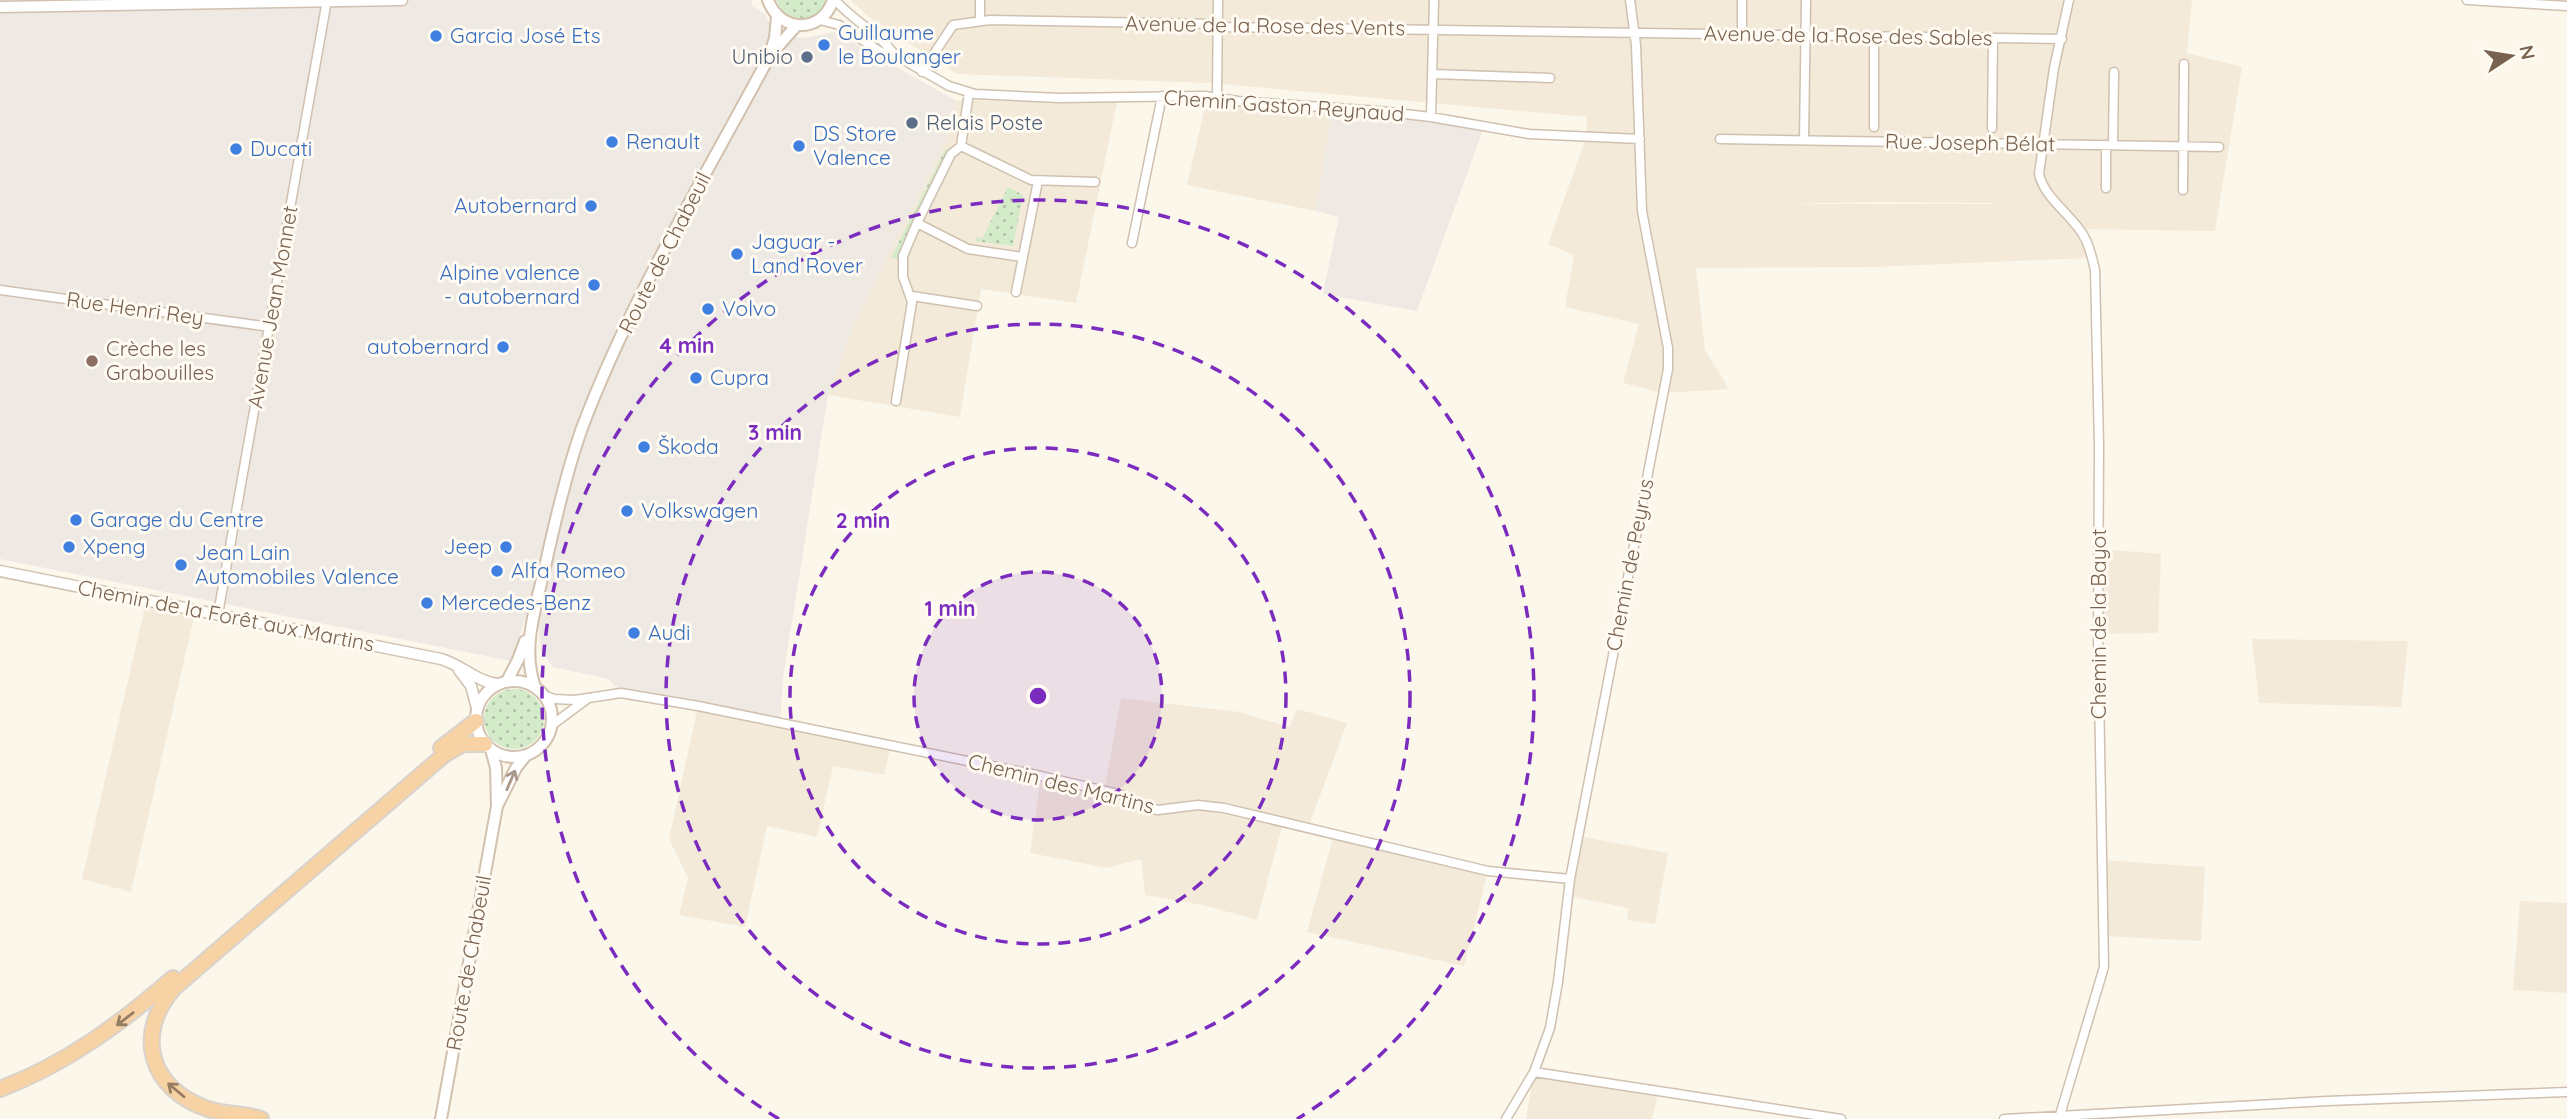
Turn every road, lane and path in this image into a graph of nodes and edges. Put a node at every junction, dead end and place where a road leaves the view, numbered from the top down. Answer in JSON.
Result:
{"nodes":[{"id":1,"x":402,"y":0,"type":"edge"},
{"id":2,"x":834,"y":0,"type":"edge"},
{"id":3,"x":980,"y":0,"type":"edge"},
{"id":4,"x":1218,"y":0,"type":"edge"},
{"id":5,"x":1434,"y":0,"type":"edge"},
{"id":6,"x":1630,"y":0,"type":"edge"},
{"id":7,"x":1742,"y":0,"type":"edge"},
{"id":8,"x":1806,"y":0,"type":"edge"},
{"id":9,"x":2068,"y":0,"type":"edge"},
{"id":10,"x":2466,"y":0,"type":"edge"},
{"id":11,"x":327,"y":1,"type":"edge"},
{"id":12,"x":767,"y":1,"type":"edge"},
{"id":13,"x":93,"y":3,"type":"edge"},
{"id":14,"x":2567,"y":6,"type":"edge"},
{"id":15,"x":0,"y":7,"type":"edge"},
{"id":16,"x":777,"y":16,"type":"junction"},
{"id":17,"x":820,"y":20,"type":"junction"},
{"id":18,"x":980,"y":21,"type":"junction"},
{"id":19,"x":1217,"y":24,"type":"junction"},
{"id":20,"x":796,"y":26,"type":"junction"},
{"id":21,"x":1434,"y":31,"type":"junction"},
{"id":22,"x":1634,"y":34,"type":"junction"},
{"id":23,"x":1742,"y":34,"type":"junction"},
{"id":24,"x":1806,"y":35,"type":"junction"},
{"id":25,"x":1874,"y":36,"type":"junction"},
{"id":26,"x":1993,"y":38,"type":"junction"},
{"id":27,"x":2062,"y":39,"type":"junction"},
{"id":28,"x":895,"y":55,"type":"junction"},
{"id":29,"x":769,"y":57,"type":"junction"},
{"id":30,"x":2184,"y":64,"type":"dead end"},
{"id":31,"x":922,"y":72,"type":"junction"},
{"id":32,"x":2113,"y":72,"type":"dead end"},
{"id":33,"x":1433,"y":74,"type":"junction"},
{"id":34,"x":1550,"y":78,"type":"dead end"},
{"id":35,"x":969,"y":93,"type":"junction"},
{"id":36,"x":1162,"y":96,"type":"junction"},
{"id":37,"x":1217,"y":97,"type":"junction"},
{"id":38,"x":1431,"y":117,"type":"junction"},
{"id":39,"x":1874,"y":127,"type":"dead end"},
{"id":40,"x":1992,"y":128,"type":"dead end"},
{"id":41,"x":1640,"y":139,"type":"junction"},
{"id":42,"x":1720,"y":139,"type":"dead end"},
{"id":43,"x":1804,"y":140,"type":"junction"},
{"id":44,"x":2043,"y":144,"type":"junction"},
{"id":45,"x":2109,"y":145,"type":"junction"},
{"id":46,"x":961,"y":146,"type":"junction"},
{"id":47,"x":2183,"y":147,"type":"junction"},
{"id":48,"x":2219,"y":147,"type":"dead end"},
{"id":49,"x":1038,"y":181,"type":"junction"},
{"id":50,"x":1094,"y":181,"type":"dead end"},
{"id":51,"x":2106,"y":187,"type":"dead end"},
{"id":52,"x":2183,"y":190,"type":"dead end"},
{"id":53,"x":918,"y":223,"type":"junction"},
{"id":54,"x":1132,"y":243,"type":"dead end"},
{"id":55,"x":1022,"y":257,"type":"junction"},
{"id":56,"x":0,"y":290,"type":"edge"},
{"id":57,"x":1016,"y":292,"type":"dead end"},
{"id":58,"x":912,"y":296,"type":"junction"},
{"id":59,"x":977,"y":306,"type":"dead end"},
{"id":60,"x":270,"y":327,"type":"junction"},
{"id":61,"x":896,"y":401,"type":"dead end"},
{"id":62,"x":0,"y":572,"type":"edge"},
{"id":63,"x":218,"y":614,"type":"junction"},
{"id":64,"x":533,"y":618,"type":"junction"},
{"id":65,"x":452,"y":662,"type":"junction"},
{"id":66,"x":502,"y":682,"type":"junction"},
{"id":67,"x":540,"y":691,"type":"junction"},
{"id":68,"x":593,"y":696,"type":"junction"},
{"id":69,"x":476,"y":714,"type":"junction"},
{"id":70,"x":552,"y":725,"type":"junction"},
{"id":71,"x":488,"y":747,"type":"junction"},
{"id":72,"x":526,"y":755,"type":"junction"},
{"id":73,"x":498,"y":806,"type":"junction"},
{"id":74,"x":1570,"y":879,"type":"junction"},
{"id":75,"x":1534,"y":1072,"type":"junction"},
{"id":76,"x":0,"y":1090,"type":"edge"},
{"id":77,"x":2567,"y":1092,"type":"edge"},
{"id":78,"x":2060,"y":1115,"type":"junction"},
{"id":79,"x":261,"y":1119,"type":"edge"},
{"id":80,"x":440,"y":1119,"type":"edge"},
{"id":81,"x":1506,"y":1119,"type":"edge"},
{"id":82,"x":1841,"y":1119,"type":"edge"},
{"id":83,"x":2004,"y":1119,"type":"edge"}],
"edges":[{"from":1,"to":11,"type":"street"},
{"from":2,"to":17,"type":"main road"},
{"from":2,"to":28,"type":"street","name":"Chemin Gaston Reynaud"},
{"from":3,"to":18,"type":"street"},
{"from":4,"to":19,"type":"street"},
{"from":5,"to":21,"type":"street"},
{"from":6,"to":22,"type":"street","name":"Chemin de Peyrus"},
{"from":7,"to":23,"type":"street"},
{"from":8,"to":24,"type":"street"},
{"from":9,"to":27,"type":"street","name":"Chemin de la Bayot"},
{"from":10,"to":14,"type":"street"},
{"from":11,"to":13,"type":"street"},
{"from":11,"to":60,"type":"street","name":"Avenue Jean Monnet"},
{"from":12,"to":16,"type":"main road"},
{"from":13,"to":15,"type":"street"},
{"from":16,"to":20,"type":"main road"},
{"from":16,"to":29,"type":"main road","name":"Route de Chabeuil"},
{"from":17,"to":20,"type":"main road"},
{"from":17,"to":28,"type":"street","name":"Chemin Gaston Reynaud"},
{"from":18,"to":19,"type":"street","name":"Avenue de la Rose des Vents"},
{"from":18,"to":31,"type":"street","name":"Avenue de la Rose des Vents"},
{"from":19,"to":21,"type":"street","name":"Avenue de la Rose des Vents"},
{"from":19,"to":37,"type":"street"},
{"from":20,"to":29,"type":"main road","name":"Route de Chabeuil"},
{"from":21,"to":22,"type":"street","name":"Avenue de la Rose des Vents"},
{"from":21,"to":33,"type":"street"},
{"from":22,"to":23,"type":"street","name":"Avenue de la Rose des Sables"},
{"from":22,"to":41,"type":"street","name":"Chemin de Peyrus"},
{"from":23,"to":24,"type":"street","name":"Avenue de la Rose des Sables"},
{"from":24,"to":25,"type":"street","name":"Avenue de la Rose des Sables"},
{"from":24,"to":43,"type":"street"},
{"from":25,"to":26,"type":"street","name":"Avenue de la Rose des Sables"},
{"from":25,"to":39,"type":"street"},
{"from":26,"to":27,"type":"street","name":"Avenue de la Rose des Sables"},
{"from":26,"to":40,"type":"street"},
{"from":27,"to":44,"type":"street","name":"Chemin de la Bayot"},
{"from":28,"to":31,"type":"street","name":"Chemin Gaston Reynaud"},
{"from":29,"to":64,"type":"main road","name":"Route de Chabeuil"},
{"from":30,"to":47,"type":"street"},
{"from":31,"to":35,"type":"street","name":"Chemin Gaston Reynaud"},
{"from":32,"to":45,"type":"street"},
{"from":33,"to":34,"type":"street"},
{"from":33,"to":38,"type":"street"},
{"from":35,"to":36,"type":"street","name":"Chemin Gaston Reynaud"},
{"from":35,"to":46,"type":"street"},
{"from":36,"to":37,"type":"street","name":"Chemin Gaston Reynaud"},
{"from":36,"to":54,"type":"street"},
{"from":37,"to":38,"type":"street","name":"Chemin Gaston Reynaud"},
{"from":38,"to":41,"type":"street","name":"Chemin Gaston Reynaud"},
{"from":41,"to":74,"type":"street","name":"Chemin de Peyrus"},
{"from":42,"to":43,"type":"street","name":"Rue Joseph Bélat"},
{"from":43,"to":44,"type":"street","name":"Rue Joseph Bélat"},
{"from":44,"to":45,"type":"street","name":"Rue Joseph Bélat"},
{"from":44,"to":78,"type":"street","name":"Chemin de la Bayot"},
{"from":45,"to":47,"type":"street","name":"Rue Joseph Bélat"},
{"from":45,"to":51,"type":"street"},
{"from":46,"to":49,"type":"street"},
{"from":46,"to":53,"type":"street"},
{"from":47,"to":48,"type":"street","name":"Rue Joseph Bélat"},
{"from":47,"to":52,"type":"street"},
{"from":49,"to":50,"type":"street"},
{"from":49,"to":55,"type":"street"},
{"from":53,"to":55,"type":"street"},
{"from":53,"to":58,"type":"street"},
{"from":55,"to":57,"type":"street"},
{"from":56,"to":60,"type":"street","name":"Rue Henri Rey"},
{"from":58,"to":59,"type":"street"},
{"from":58,"to":61,"type":"street"},
{"from":60,"to":63,"type":"street","name":"Avenue Jean Monnet"},
{"from":62,"to":63,"type":"street","name":"Chemin de la Forêt aux Martins"},
{"from":63,"to":65,"type":"street","name":"Chemin de la Forêt aux Martins"},
{"from":64,"to":66,"type":"main road"},
{"from":64,"to":67,"type":"main road"},
{"from":65,"to":66,"type":"street","name":"Chemin de la Forêt aux Martins"},
{"from":65,"to":69,"type":"street"},
{"from":66,"to":67,"type":"main road"},
{"from":66,"to":69,"type":"main road"},
{"from":67,"to":68,"type":"street","name":"Chemin des Martins"},
{"from":67,"to":70,"type":"main road"},
{"from":68,"to":70,"type":"street"},
{"from":68,"to":74,"type":"street","name":"Chemin des Martins"},
{"from":69,"to":71,"type":"main road"},
{"from":69,"to":76,"type":"highway","one_way":true},
{"from":70,"to":72,"type":"main road"},
{"from":71,"to":72,"type":"main road"},
{"from":71,"to":73,"type":"main road"},
{"from":79,"to":71,"type":"highway","one_way":true},
{"from":73,"to":72,"type":"main road","one_way":true},
{"from":73,"to":80,"type":"main road","name":"Route de Chabeuil"},
{"from":74,"to":75,"type":"street","name":"Chemin de Peyrus"},
{"from":75,"to":81,"type":"street","name":"Chemin de Peyrus"},
{"from":75,"to":82,"type":"street"},
{"from":77,"to":78,"type":"street"},
{"from":78,"to":83,"type":"street"}]}
